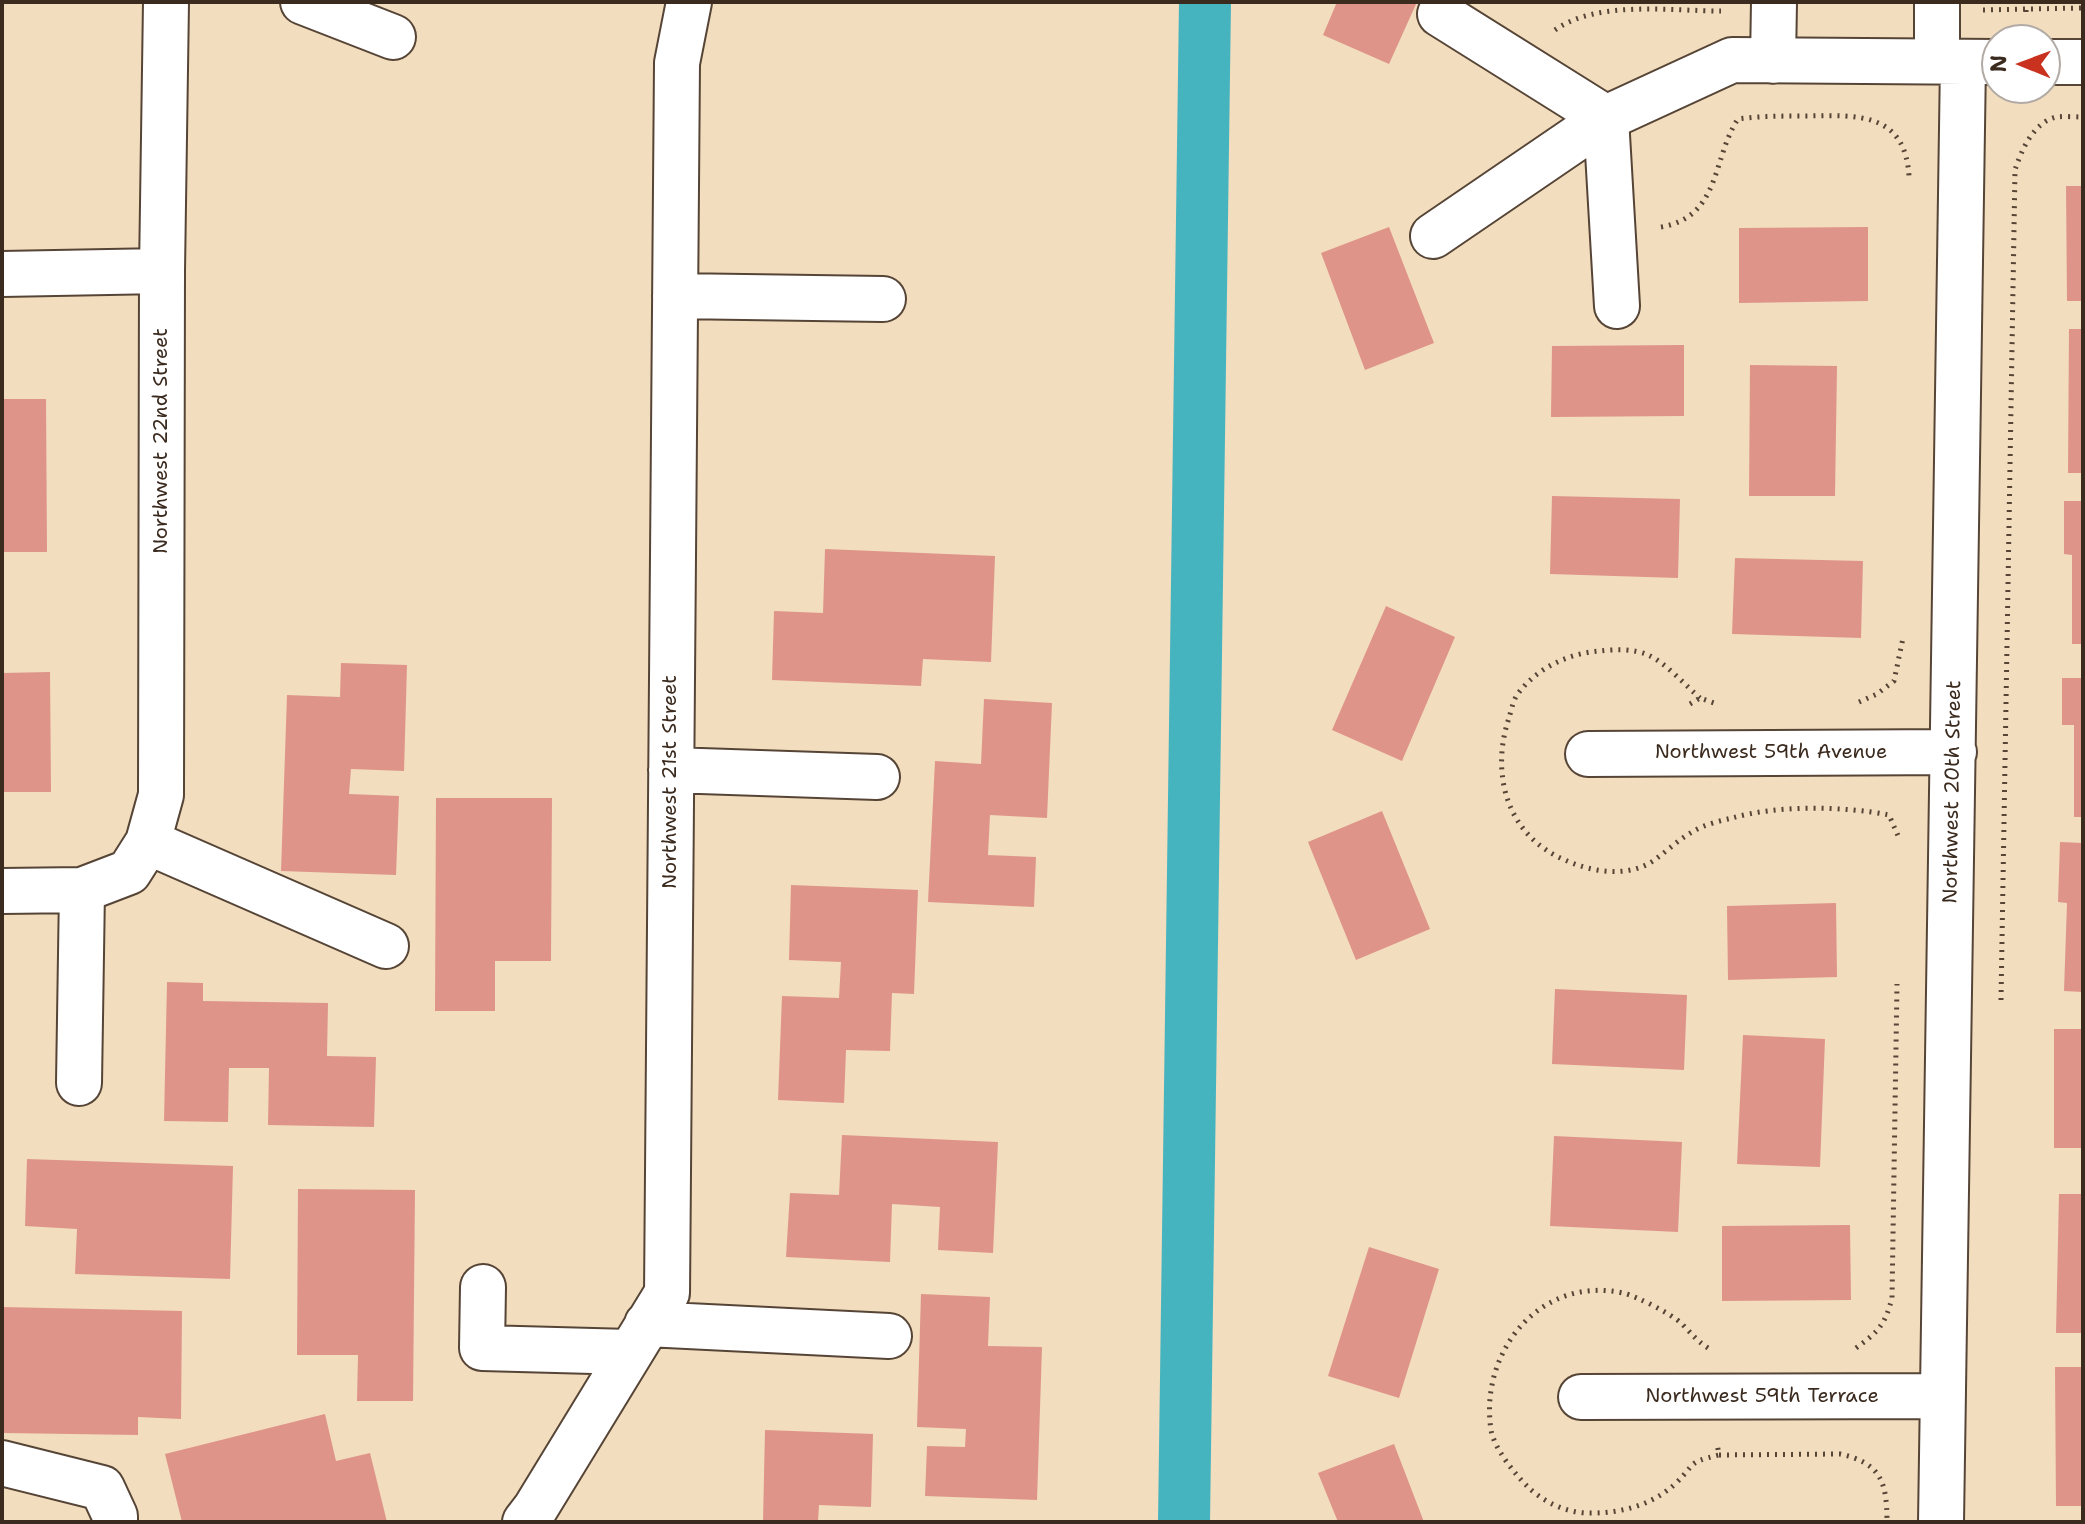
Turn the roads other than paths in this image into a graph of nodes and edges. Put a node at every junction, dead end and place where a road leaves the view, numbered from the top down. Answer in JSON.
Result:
{"nodes":[{"id":1,"x":166,"y":2,"type":"edge"},
{"id":2,"x":303,"y":2,"type":"edge"},
{"id":3,"x":689,"y":2,"type":"edge"},
{"id":4,"x":1774,"y":6,"type":"edge"},
{"id":5,"x":1936,"y":6,"type":"edge"},
{"id":6,"x":1440,"y":14,"type":"dead end"},
{"id":7,"x":393,"y":37,"type":"dead end"},
{"id":8,"x":1773,"y":61,"type":"junction"},
{"id":9,"x":1966,"y":62,"type":"edge"},
{"id":10,"x":2061,"y":62,"type":"edge"},
{"id":11,"x":2083,"y":62,"type":"edge"},
{"id":12,"x":1606,"y":118,"type":"junction"},
{"id":13,"x":1433,"y":236,"type":"dead end"},
{"id":14,"x":162,"y":271,"type":"junction"},
{"id":15,"x":2,"y":274,"type":"edge"},
{"id":16,"x":675,"y":296,"type":"junction"},
{"id":17,"x":883,"y":299,"type":"dead end"},
{"id":18,"x":1617,"y":306,"type":"dead end"},
{"id":19,"x":1954,"y":752,"type":"junction"},
{"id":20,"x":1588,"y":754,"type":"dead end"},
{"id":21,"x":671,"y":770,"type":"junction"},
{"id":22,"x":877,"y":777,"type":"dead end"},
{"id":23,"x":139,"y":857,"type":"junction"},
{"id":24,"x":82,"y":890,"type":"junction"},
{"id":25,"x":2,"y":891,"type":"edge"},
{"id":26,"x":386,"y":946,"type":"dead end"},
{"id":27,"x":79,"y":1083,"type":"dead end"},
{"id":28,"x":483,"y":1287,"type":"dead end"},
{"id":29,"x":889,"y":1336,"type":"dead end"},
{"id":30,"x":639,"y":1338,"type":"junction"},
{"id":31,"x":1943,"y":1396,"type":"junction"},
{"id":32,"x":1581,"y":1397,"type":"dead end"},
{"id":33,"x":2,"y":1463,"type":"edge"},
{"id":34,"x":536,"y":1518,"type":"edge"},
{"id":35,"x":115,"y":1522,"type":"edge"},
{"id":36,"x":1941,"y":1522,"type":"edge"}],
"edges":[{"from":1,"to":14,"type":"street","name":"Northwest 22nd Street"},
{"from":2,"to":7,"type":"street"},
{"from":3,"to":16,"type":"street","name":"Northwest 21st Street"},
{"from":4,"to":8,"type":"street"},
{"from":5,"to":9,"type":"street","name":"Northwest 20th Street"},
{"from":6,"to":12,"type":"street"},
{"from":8,"to":9,"type":"street"},
{"from":8,"to":12,"type":"street"},
{"from":9,"to":19,"type":"street","name":"Northwest 20th Street"},
{"from":10,"to":11,"type":"street"},
{"from":12,"to":13,"type":"street"},
{"from":12,"to":18,"type":"street"},
{"from":14,"to":15,"type":"street"},
{"from":14,"to":23,"type":"street","name":"Northwest 22nd Street"},
{"from":16,"to":17,"type":"street"},
{"from":16,"to":21,"type":"street","name":"Northwest 21st Street"},
{"from":19,"to":20,"type":"street","name":"Northwest 59th Avenue"},
{"from":19,"to":31,"type":"street","name":"Northwest 20th Street"},
{"from":21,"to":22,"type":"street"},
{"from":21,"to":30,"type":"street","name":"Northwest 21st Street"},
{"from":23,"to":24,"type":"street"},
{"from":23,"to":26,"type":"street"},
{"from":24,"to":25,"type":"street"},
{"from":24,"to":27,"type":"street"},
{"from":28,"to":30,"type":"street"},
{"from":29,"to":30,"type":"street"},
{"from":30,"to":34,"type":"street","name":"Northwest 21st Street"},
{"from":31,"to":32,"type":"street","name":"Northwest 59th Terrace"},
{"from":31,"to":36,"type":"street","name":"Northwest 20th Street"},
{"from":33,"to":35,"type":"street"}]}
